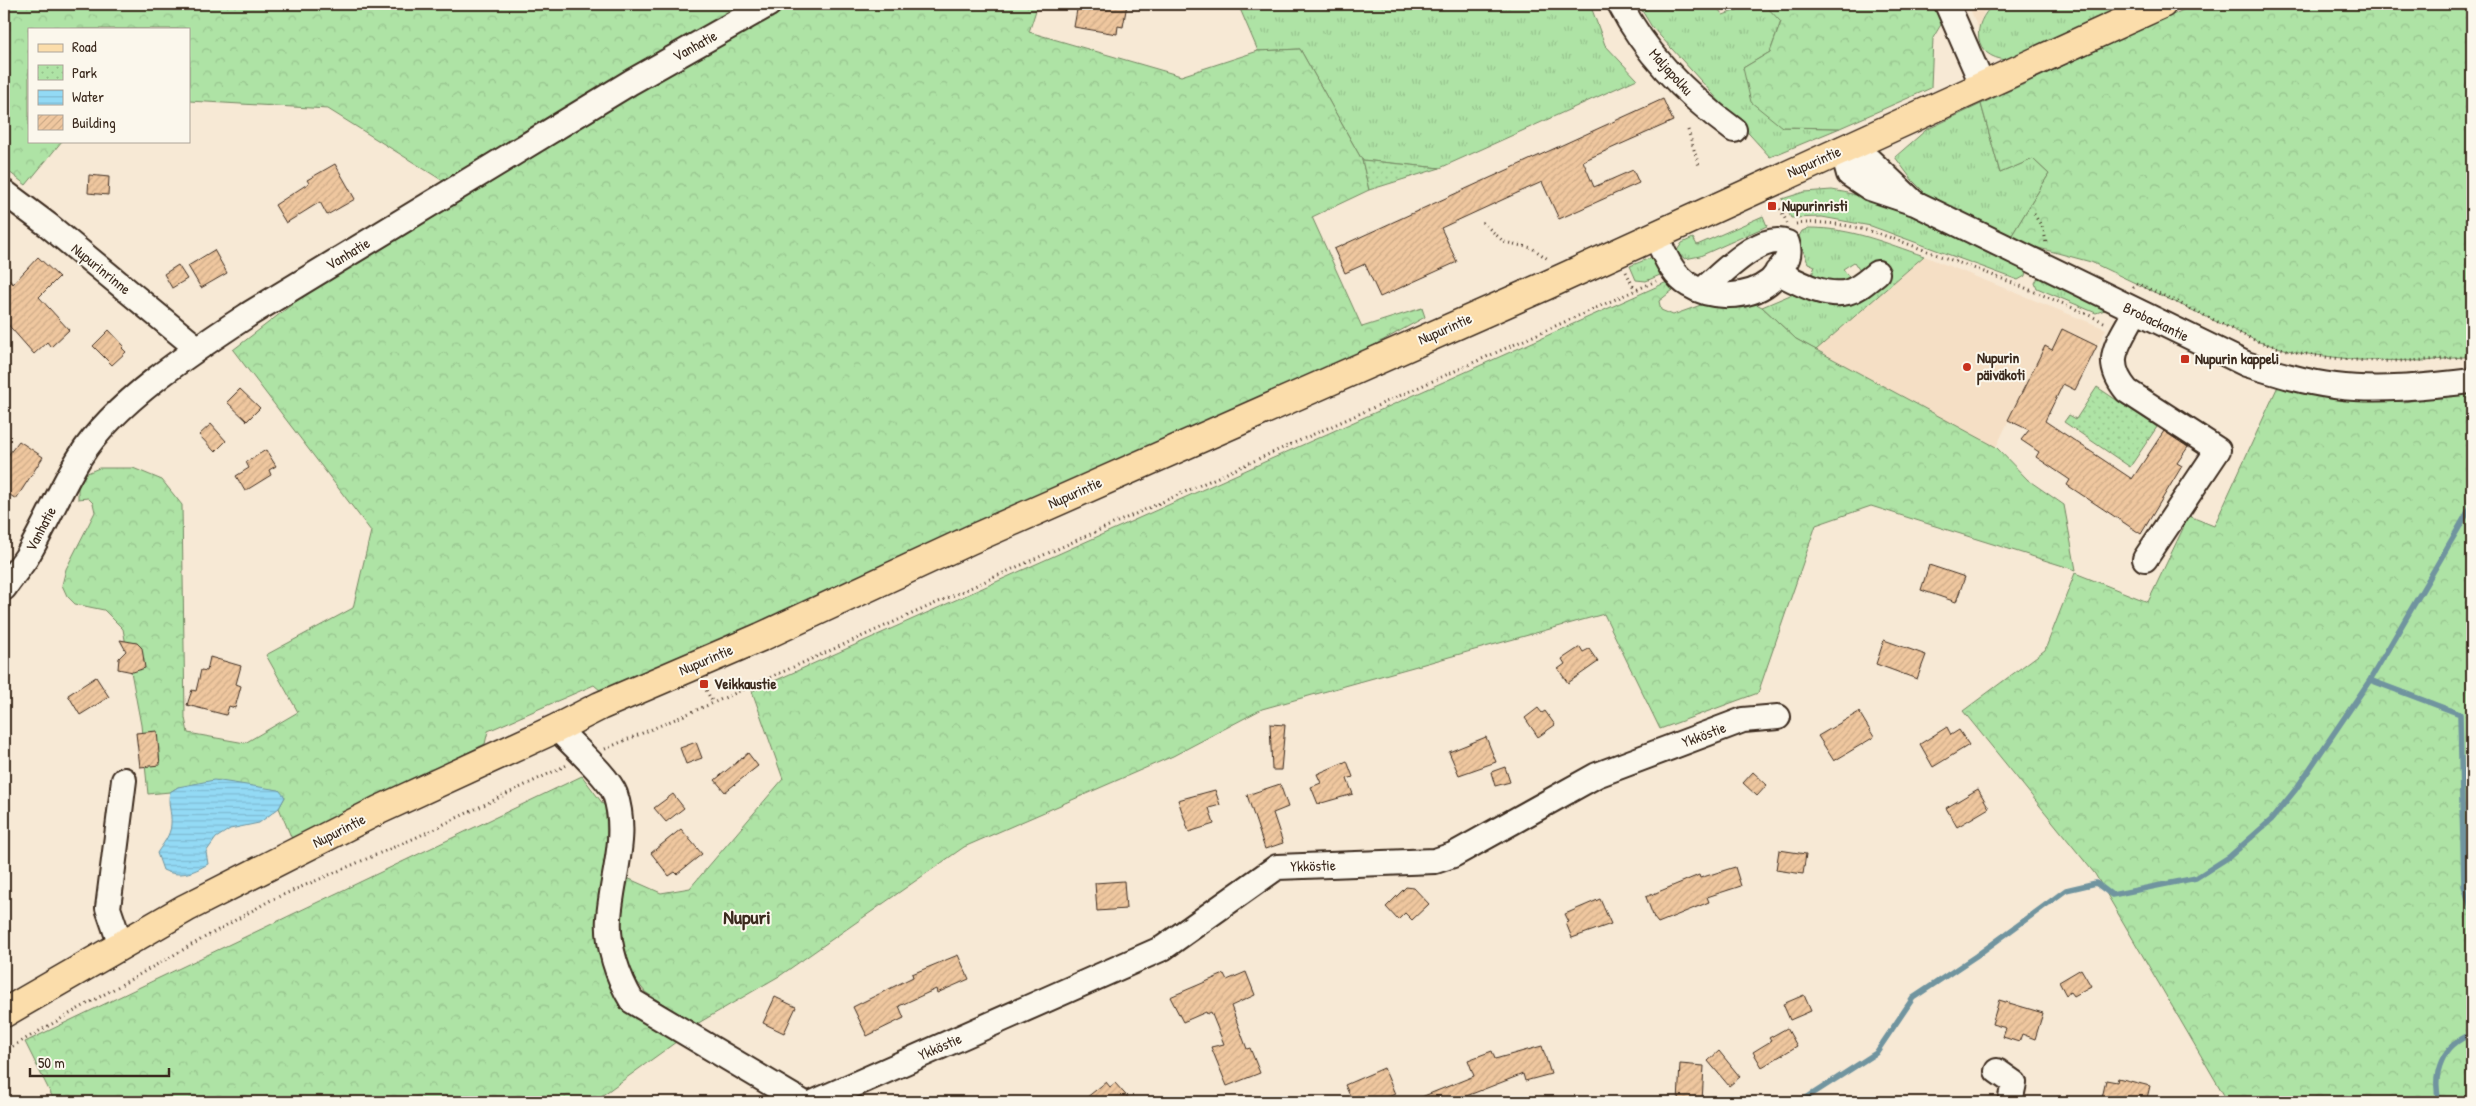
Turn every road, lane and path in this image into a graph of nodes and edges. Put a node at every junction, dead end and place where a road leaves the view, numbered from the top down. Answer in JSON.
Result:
{"nodes":[{"id":1,"x":769,"y":4,"type":"edge"},
{"id":2,"x":1620,"y":4,"type":"edge"},
{"id":3,"x":1946,"y":4,"type":"edge"},
{"id":4,"x":2162,"y":4,"type":"edge"},
{"id":5,"x":1982,"y":84,"type":"junction"},
{"id":6,"x":1688,"y":130,"type":"dead end"},
{"id":7,"x":1734,"y":130,"type":"dead end"},
{"id":8,"x":1842,"y":149,"type":"junction"},
{"id":9,"x":1699,"y":166,"type":"dead end"},
{"id":10,"x":4,"y":192,"type":"edge"},
{"id":11,"x":2034,"y":214,"type":"dead end"},
{"id":12,"x":1482,"y":222,"type":"dead end"},
{"id":13,"x":1787,"y":225,"type":"dead end"},
{"id":14,"x":1655,"y":235,"type":"junction"},
{"id":15,"x":1548,"y":259,"type":"dead end"},
{"id":16,"x":2040,"y":265,"type":"junction"},
{"id":17,"x":1777,"y":272,"type":"junction"},
{"id":18,"x":1675,"y":273,"type":"junction"},
{"id":19,"x":1877,"y":273,"type":"dead end"},
{"id":20,"x":1702,"y":290,"type":"junction"},
{"id":21,"x":2127,"y":308,"type":"junction"},
{"id":22,"x":197,"y":348,"type":"junction"},
{"id":23,"x":2472,"y":356,"type":"edge"},
{"id":24,"x":2472,"y":381,"type":"edge"},
{"id":25,"x":2145,"y":559,"type":"dead end"},
{"id":26,"x":4,"y":588,"type":"edge"},
{"id":27,"x":704,"y":684,"type":"dead end"},
{"id":28,"x":713,"y":703,"type":"junction"},
{"id":29,"x":1778,"y":716,"type":"dead end"},
{"id":30,"x":557,"y":728,"type":"junction"},
{"id":31,"x":583,"y":757,"type":"junction"},
{"id":32,"x":124,"y":780,"type":"dead end"},
{"id":33,"x":121,"y":946,"type":"junction"},
{"id":34,"x":4,"y":1013,"type":"edge"},
{"id":35,"x":4,"y":1051,"type":"edge"},
{"id":36,"x":1997,"y":1070,"type":"dead end"},
{"id":37,"x":802,"y":1102,"type":"edge"},
{"id":38,"x":815,"y":1102,"type":"edge"},
{"id":39,"x":2010,"y":1102,"type":"edge"}],
"edges":[{"from":1,"to":22,"type":"street","name":"Vanhatie"},
{"from":2,"to":7,"type":"street","name":"Maljapolku"},
{"from":3,"to":5,"type":"street"},
{"from":4,"to":5,"type":"main road","name":"Nupurintie"},
{"from":5,"to":8,"type":"main road","name":"Nupurintie"},
{"from":6,"to":9,"type":"path"},
{"from":8,"to":14,"type":"main road","name":"Nupurintie"},
{"from":8,"to":16,"type":"street","name":"Brobackantie"},
{"from":10,"to":22,"type":"street","name":"Nupurinrinne"},
{"from":11,"to":16,"type":"path"},
{"from":12,"to":15,"type":"path"},
{"from":13,"to":21,"type":"path"},
{"from":14,"to":18,"type":"street"},
{"from":14,"to":30,"type":"main road","name":"Nupurintie"},
{"from":16,"to":21,"type":"street","name":"Brobackantie"},
{"from":17,"to":19,"type":"street"},
{"from":17,"to":20,"type":"street"},
{"from":17,"to":20,"type":"street"},
{"from":18,"to":20,"type":"street"},
{"from":18,"to":28,"type":"path"},
{"from":21,"to":23,"type":"path"},
{"from":21,"to":24,"type":"street","name":"Brobackantie"},
{"from":21,"to":25,"type":"street"},
{"from":22,"to":26,"type":"street","name":"Vanhatie"},
{"from":27,"to":28,"type":"path"},
{"from":28,"to":31,"type":"path"},
{"from":29,"to":38,"type":"street","name":"Ykköstie"},
{"from":30,"to":31,"type":"street"},
{"from":30,"to":33,"type":"main road","name":"Nupurintie"},
{"from":31,"to":35,"type":"path"},
{"from":31,"to":37,"type":"street"},
{"from":32,"to":33,"type":"street"},
{"from":33,"to":34,"type":"main road","name":"Nupurintie"},
{"from":36,"to":39,"type":"street"}]}
